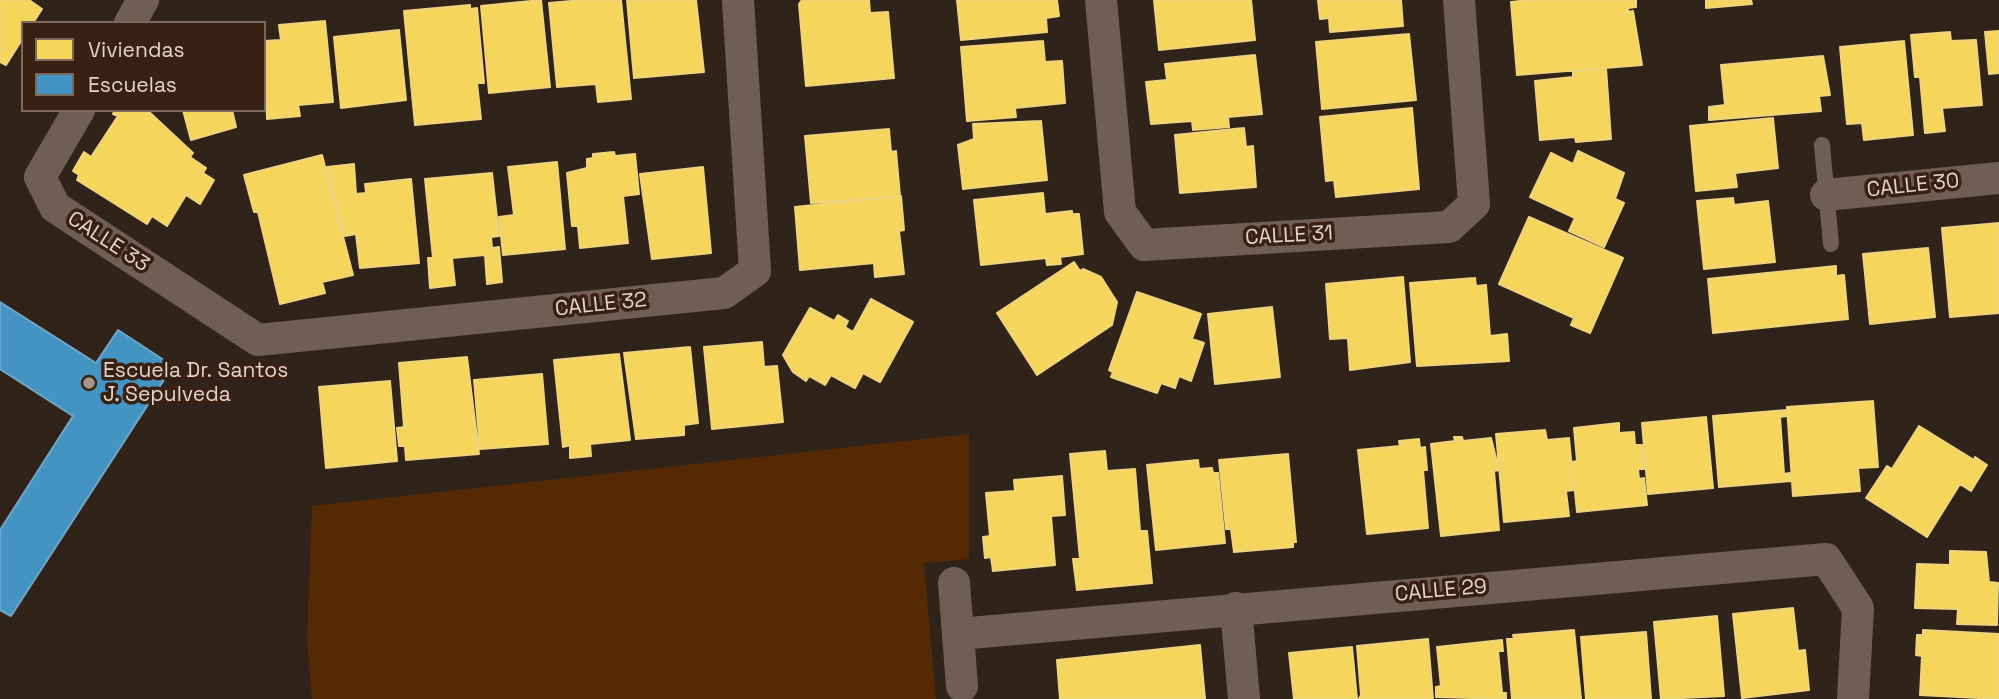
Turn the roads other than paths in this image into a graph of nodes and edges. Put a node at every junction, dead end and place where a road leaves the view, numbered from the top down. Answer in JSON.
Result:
{"nodes":[{"id":1,"x":143,"y":0,"type":"edge"},
{"id":2,"x":738,"y":0,"type":"edge"},
{"id":3,"x":1101,"y":0,"type":"edge"},
{"id":4,"x":1459,"y":0,"type":"edge"},
{"id":5,"x":131,"y":21,"type":"edge"},
{"id":6,"x":78,"y":112,"type":"edge"},
{"id":7,"x":1822,"y":145,"type":"dead end"},
{"id":8,"x":1999,"y":178,"type":"edge"},
{"id":9,"x":1826,"y":195,"type":"junction"},
{"id":10,"x":1831,"y":244,"type":"dead end"},
{"id":11,"x":184,"y":292,"type":"joint"},
{"id":12,"x":954,"y":583,"type":"dead end"},
{"id":13,"x":1236,"y":608,"type":"junction"},
{"id":14,"x":958,"y":634,"type":"junction"},
{"id":15,"x":962,"y":686,"type":"dead end"},
{"id":16,"x":1244,"y":699,"type":"edge"},
{"id":17,"x":1853,"y":699,"type":"edge"}],
"edges":[{"from":1,"to":5,"type":"street"},
{"from":2,"to":11,"type":"street","name":"CALLE 32"},
{"from":3,"to":4,"type":"street","name":"CALLE 31"},
{"from":6,"to":11,"type":"street","name":"CALLE 33"},
{"from":7,"to":9,"type":"lane"},
{"from":8,"to":9,"type":"street","name":"CALLE 30"},
{"from":9,"to":10,"type":"lane"},
{"from":12,"to":14,"type":"street"},
{"from":13,"to":14,"type":"street","name":"CALLE 29"},
{"from":13,"to":16,"type":"street"},
{"from":13,"to":17,"type":"street","name":"CALLE 29"},
{"from":14,"to":15,"type":"street"}]}
